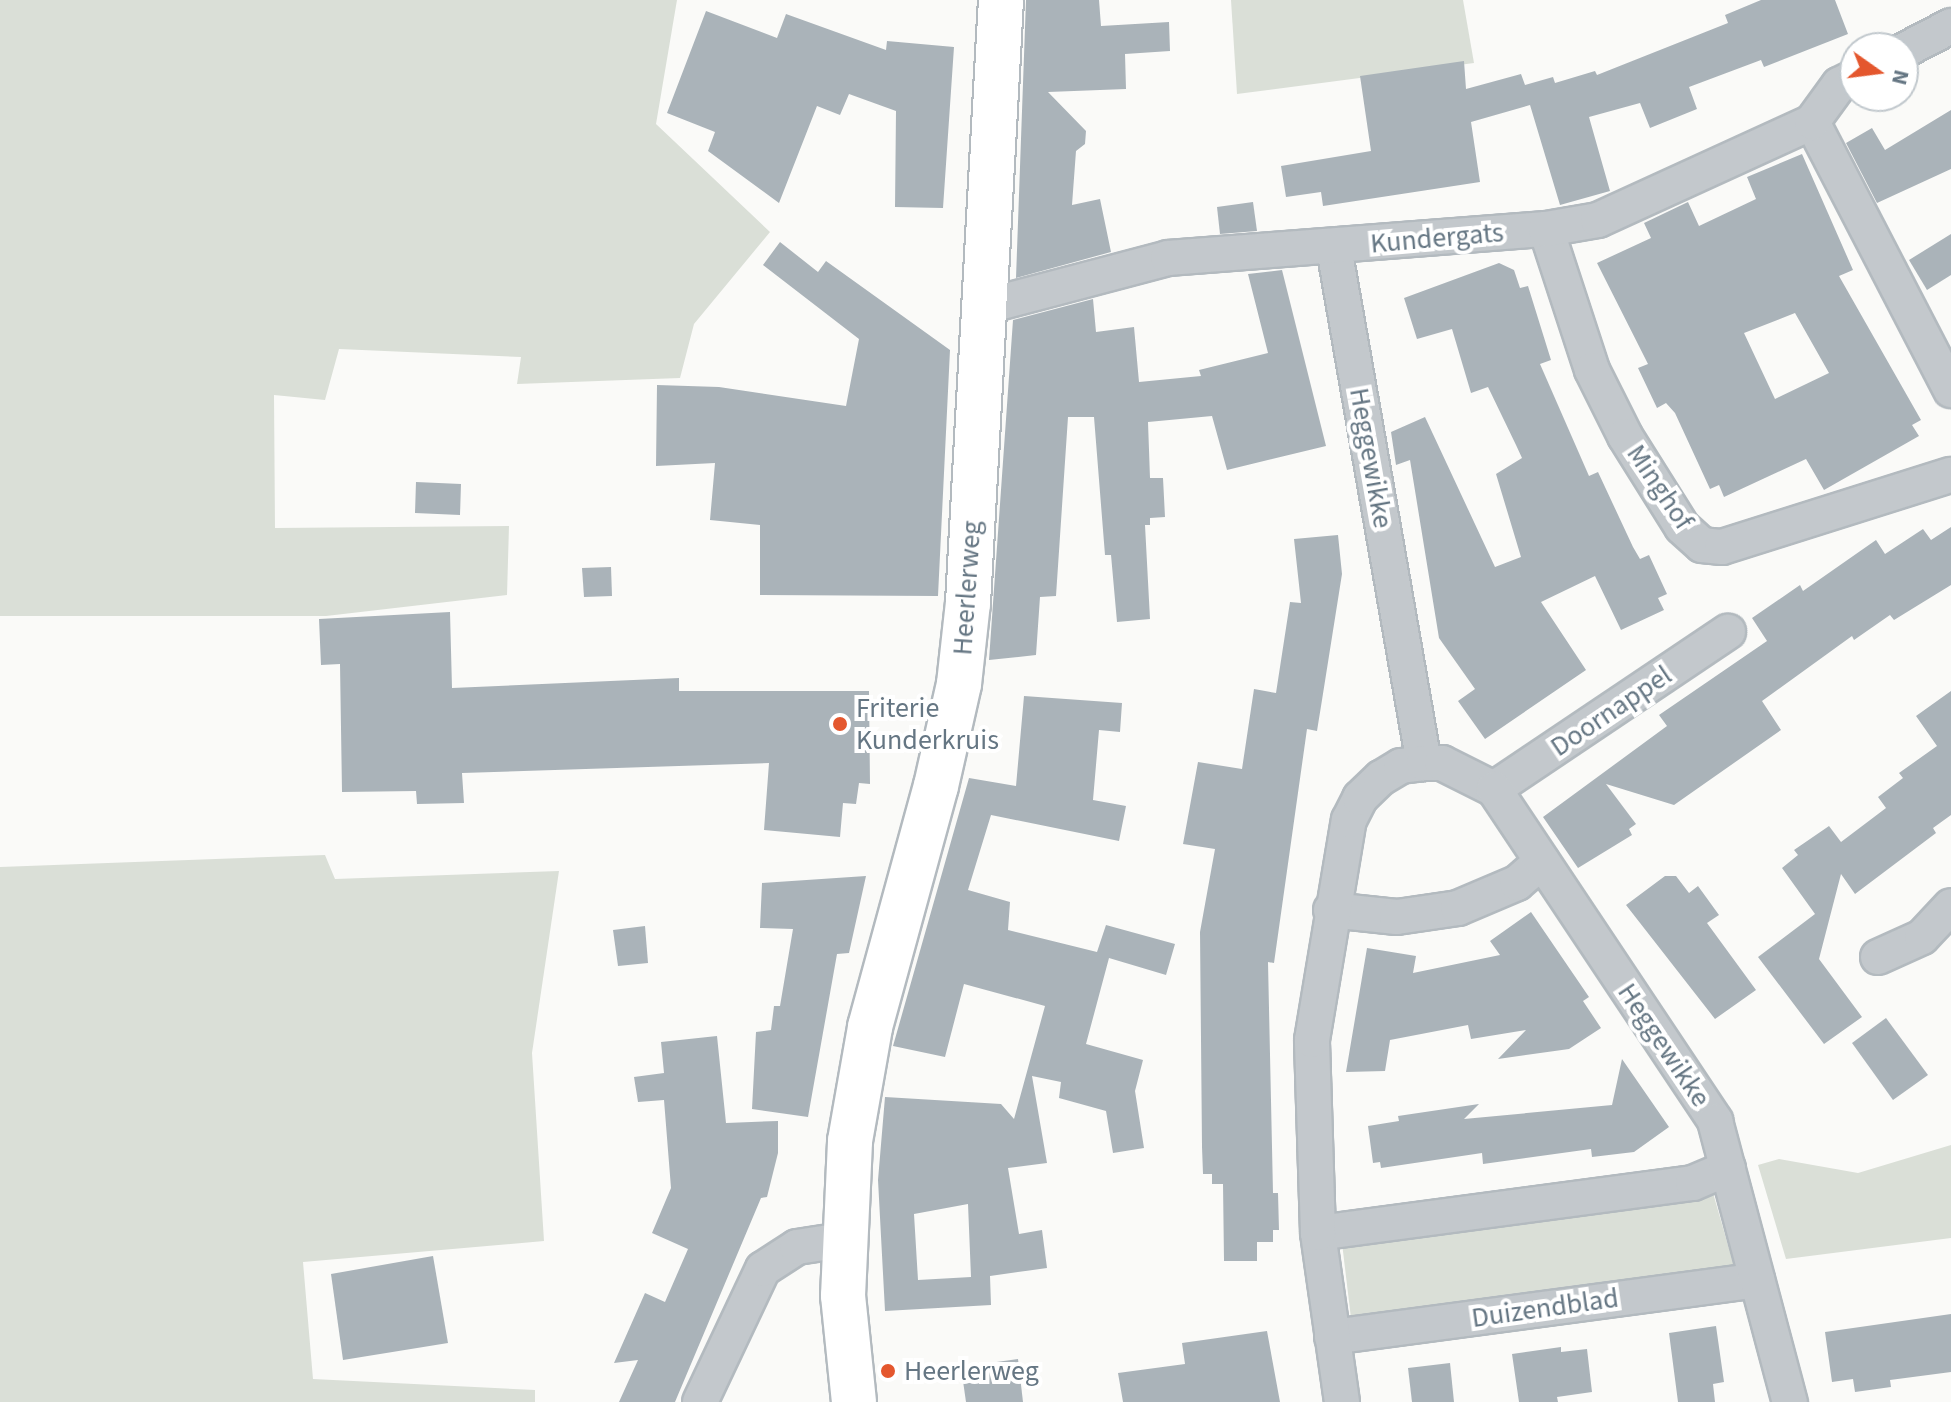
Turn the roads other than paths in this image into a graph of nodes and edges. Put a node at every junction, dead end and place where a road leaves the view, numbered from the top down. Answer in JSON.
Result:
{"nodes":[{"id":1,"x":1001,"y":0,"type":"edge"},
{"id":2,"x":1951,"y":26,"type":"edge"},
{"id":3,"x":1919,"y":43,"type":"edge"},
{"id":4,"x":1839,"y":85,"type":"edge"},
{"id":5,"x":1812,"y":122,"type":"junction"},
{"id":6,"x":1546,"y":229,"type":"junction"},
{"id":7,"x":1334,"y":248,"type":"junction"},
{"id":8,"x":983,"y":307,"type":"junction"},
{"id":9,"x":1951,"y":390,"type":"edge"},
{"id":10,"x":1951,"y":475,"type":"edge"},
{"id":11,"x":1728,"y":632,"type":"dead end"},
{"id":12,"x":1424,"y":763,"type":"junction"},
{"id":13,"x":1494,"y":789,"type":"junction"},
{"id":14,"x":1542,"y":861,"type":"junction"},
{"id":15,"x":1951,"y":906,"type":"edge"},
{"id":16,"x":1331,"y":910,"type":"junction"},
{"id":17,"x":1878,"y":957,"type":"dead end"},
{"id":18,"x":1728,"y":1168,"type":"junction"},
{"id":19,"x":1318,"y":1233,"type":"junction"},
{"id":20,"x":843,"y":1240,"type":"junction"},
{"id":21,"x":1757,"y":1280,"type":"junction"},
{"id":22,"x":1332,"y":1337,"type":"junction"},
{"id":23,"x":700,"y":1402,"type":"edge"},
{"id":24,"x":854,"y":1402,"type":"edge"},
{"id":25,"x":1342,"y":1402,"type":"edge"},
{"id":26,"x":1790,"y":1402,"type":"edge"}],
"edges":[{"from":1,"to":8,"type":"main road","name":"Heerlerweg"},
{"from":2,"to":3,"type":"street"},
{"from":4,"to":5,"type":"street","name":"Kundergats"},
{"from":5,"to":6,"type":"street","name":"Kundergats"},
{"from":5,"to":9,"type":"street"},
{"from":6,"to":7,"type":"street","name":"Kundergats"},
{"from":6,"to":10,"type":"street","name":"Minghof"},
{"from":7,"to":8,"type":"street","name":"Kundergats"},
{"from":7,"to":12,"type":"street","name":"Heggewikke"},
{"from":8,"to":20,"type":"main road","name":"Heerlerweg"},
{"from":11,"to":13,"type":"street","name":"Doornappel"},
{"from":12,"to":13,"type":"street","name":"Heggewikke"},
{"from":12,"to":16,"type":"street"},
{"from":13,"to":14,"type":"street","name":"Heggewikke"},
{"from":14,"to":16,"type":"street"},
{"from":14,"to":18,"type":"street","name":"Heggewikke"},
{"from":15,"to":17,"type":"street"},
{"from":16,"to":19,"type":"street"},
{"from":18,"to":19,"type":"street"},
{"from":18,"to":21,"type":"street","name":"Heggewikke"},
{"from":19,"to":22,"type":"street"},
{"from":20,"to":23,"type":"street"},
{"from":20,"to":24,"type":"main road","name":"Heerlerweg"},
{"from":21,"to":22,"type":"street","name":"Duizendblad"},
{"from":21,"to":26,"type":"street","name":"Heggewikke"},
{"from":22,"to":25,"type":"street"}]}
